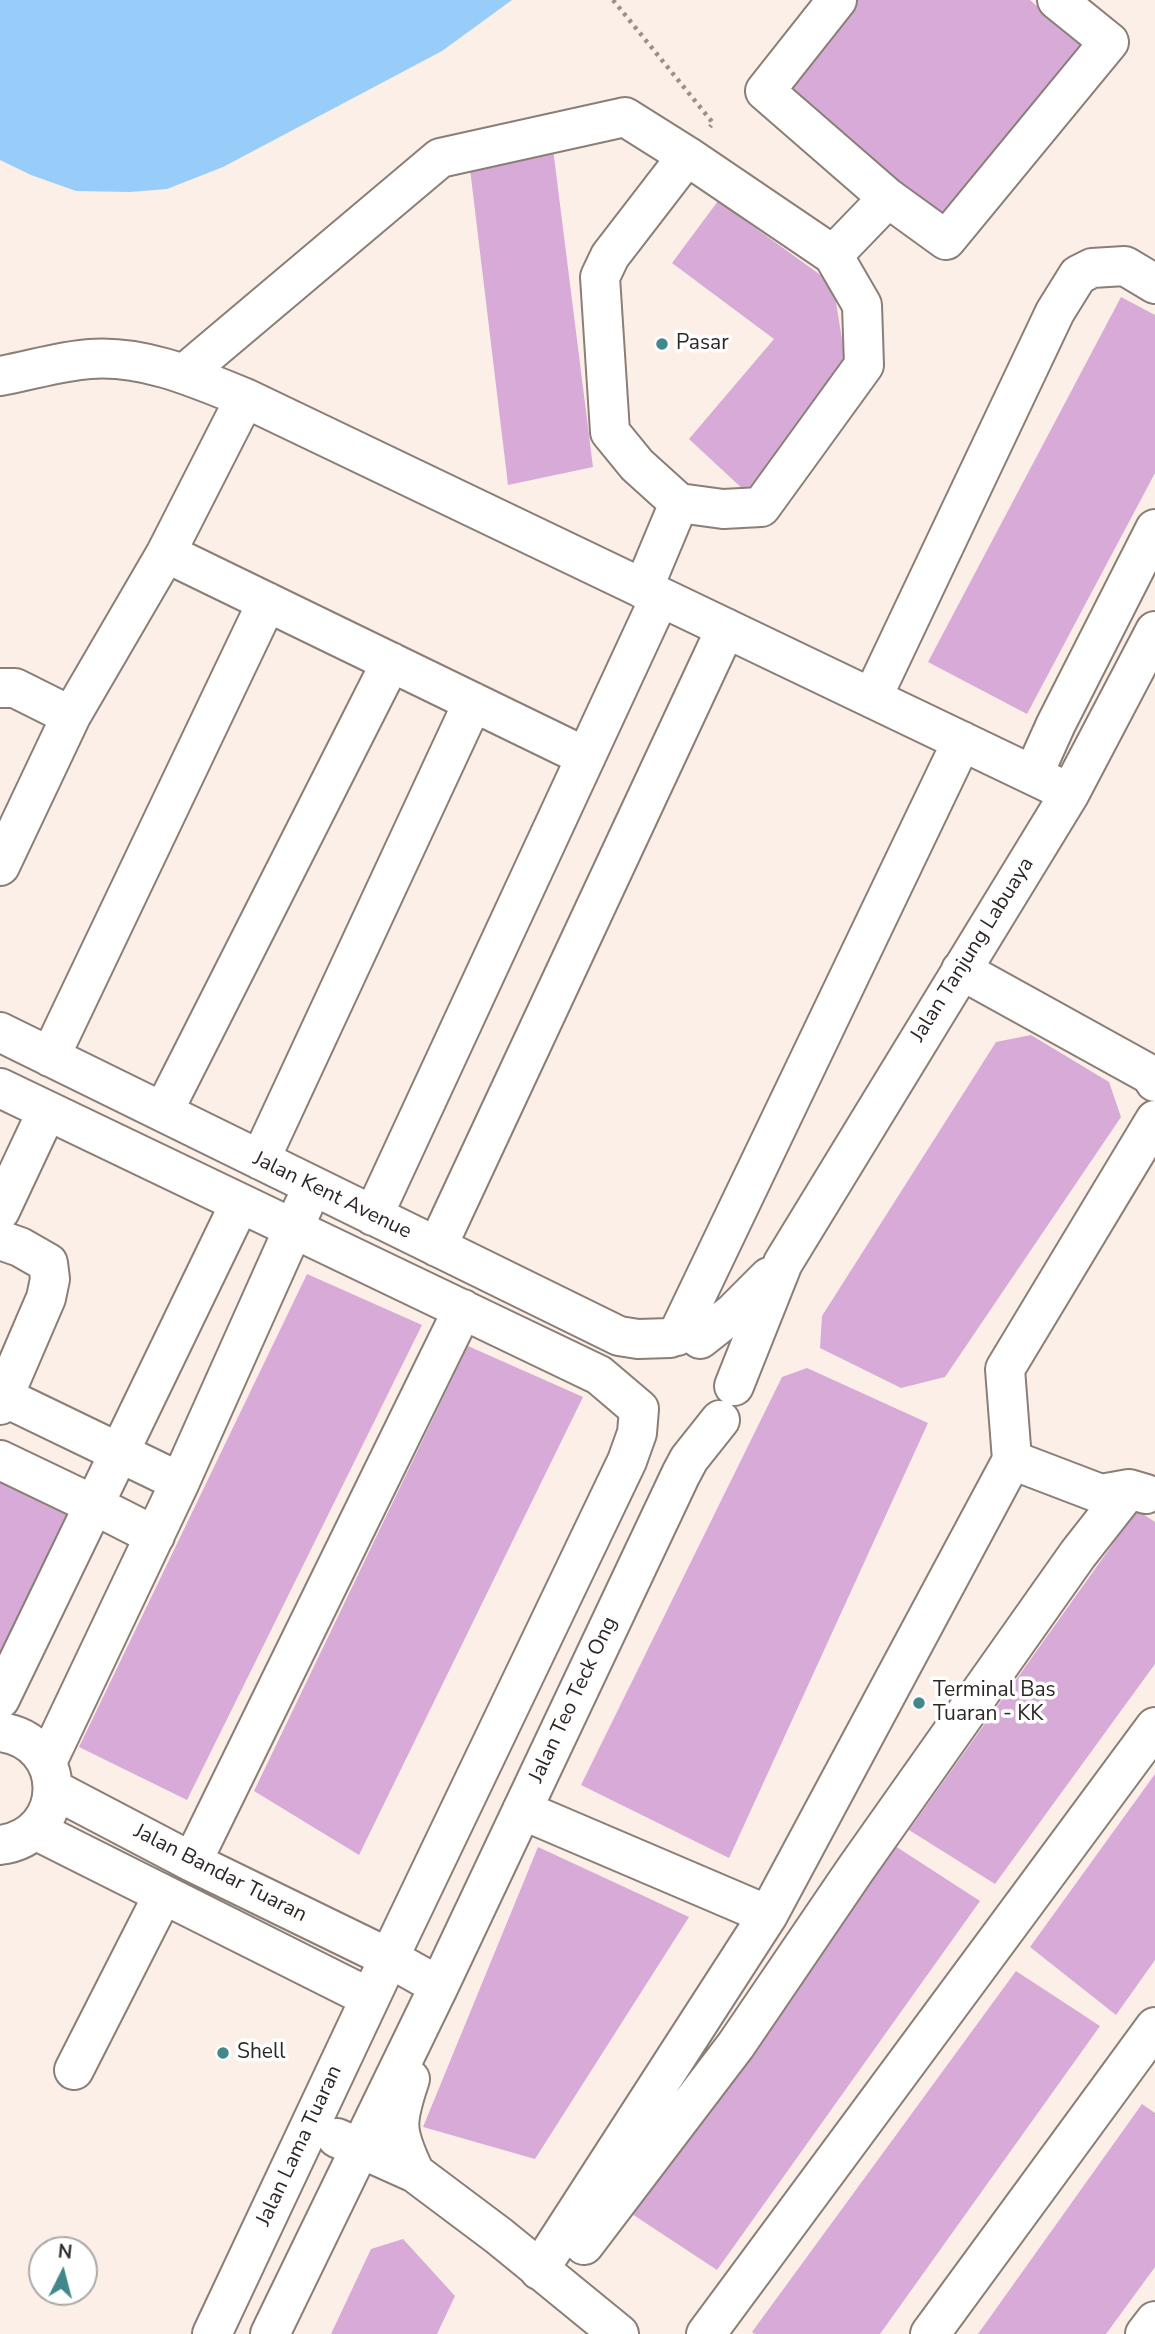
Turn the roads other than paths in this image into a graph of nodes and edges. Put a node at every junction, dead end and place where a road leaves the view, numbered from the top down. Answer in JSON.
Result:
{"nodes":[{"id":1,"x":837,"y":0,"type":"edge"},
{"id":2,"x":1056,"y":0,"type":"edge"},
{"id":3,"x":687,"y":156,"type":"junction"},
{"id":4,"x":888,"y":198,"type":"junction"},
{"id":5,"x":833,"y":255,"type":"junction"},
{"id":6,"x":1155,"y":284,"type":"edge"},
{"id":7,"x":186,"y":373,"type":"junction"},
{"id":8,"x":0,"y":376,"type":"edge"},
{"id":9,"x":245,"y":398,"type":"junction"},
{"id":10,"x":680,"y":503,"type":"junction"},
{"id":11,"x":1155,"y":528,"type":"edge"},
{"id":12,"x":166,"y":553,"type":"junction"},
{"id":13,"x":652,"y":593,"type":"junction"},
{"id":14,"x":267,"y":602,"type":"junction"},
{"id":15,"x":726,"y":628,"type":"junction"},
{"id":16,"x":1155,"y":631,"type":"edge"},
{"id":17,"x":391,"y":662,"type":"junction"},
{"id":18,"x":1143,"y":682,"type":"edge"},
{"id":19,"x":0,"y":688,"type":"edge"},
{"id":20,"x":872,"y":698,"type":"junction"},
{"id":21,"x":473,"y":702,"type":"junction"},
{"id":22,"x":71,"y":716,"type":"junction"},
{"id":23,"x":962,"y":741,"type":"junction"},
{"id":24,"x":586,"y":757,"type":"junction"},
{"id":25,"x":1033,"y":775,"type":"junction"},
{"id":26,"x":1070,"y":793,"type":"junction"},
{"id":27,"x":0,"y":866,"type":"edge"},
{"id":28,"x":961,"y":970,"type":"junction"},
{"id":29,"x":0,"y":1032,"type":"edge"},
{"id":30,"x":50,"y":1057,"type":"junction"},
{"id":31,"x":1155,"y":1082,"type":"edge"},
{"id":32,"x":0,"y":1088,"type":"edge"},
{"id":33,"x":47,"y":1111,"type":"junction"},
{"id":34,"x":163,"y":1112,"type":"junction"},
{"id":35,"x":1155,"y":1120,"type":"edge"},
{"id":36,"x":261,"y":1160,"type":"junction"},
{"id":37,"x":313,"y":1186,"type":"junction"},
{"id":38,"x":240,"y":1203,"type":"junction"},
{"id":39,"x":0,"y":1211,"type":"edge"},
{"id":40,"x":373,"y":1216,"type":"junction"},
{"id":41,"x":293,"y":1228,"type":"junction"},
{"id":42,"x":0,"y":1240,"type":"edge"},
{"id":43,"x":436,"y":1247,"type":"junction"},
{"id":44,"x":783,"y":1263,"type":"junction"},
{"id":45,"x":463,"y":1309,"type":"junction"},
{"id":46,"x":683,"y":1338,"type":"junction"},
{"id":47,"x":2,"y":1401,"type":"edge"},
{"id":48,"x":727,"y":1403,"type":"junction"},
{"id":49,"x":639,"y":1409,"type":"junction"},
{"id":50,"x":119,"y":1452,"type":"junction"},
{"id":51,"x":0,"y":1460,"type":"edge"},
{"id":52,"x":1012,"y":1460,"type":"junction"},
{"id":53,"x":180,"y":1482,"type":"junction"},
{"id":54,"x":1142,"y":1493,"type":"edge"},
{"id":55,"x":94,"y":1505,"type":"junction"},
{"id":56,"x":155,"y":1536,"type":"junction"},
{"id":57,"x":0,"y":1699,"type":"edge"},
{"id":58,"x":1155,"y":1727,"type":"edge"},
{"id":59,"x":0,"y":1732,"type":"edge"},
{"id":60,"x":50,"y":1775,"type":"junction"},
{"id":61,"x":522,"y":1810,"type":"junction"},
{"id":62,"x":35,"y":1830,"type":"junction"},
{"id":63,"x":0,"y":1845,"type":"edge"},
{"id":64,"x":192,"y":1862,"type":"junction"},
{"id":65,"x":163,"y":1895,"type":"junction"},
{"id":66,"x":768,"y":1916,"type":"junction"},
{"id":67,"x":389,"y":1958,"type":"junction"},
{"id":68,"x":436,"y":1993,"type":"junction"},
{"id":69,"x":370,"y":1998,"type":"junction"},
{"id":70,"x":1155,"y":2027,"type":"edge"},
{"id":71,"x":74,"y":2070,"type":"dead end"},
{"id":72,"x":311,"y":2124,"type":"junction"},
{"id":73,"x":359,"y":2150,"type":"junction"},
{"id":74,"x":415,"y":2173,"type":"junction"},
{"id":75,"x":547,"y":2277,"type":"junction"},
{"id":76,"x":1155,"y":2321,"type":"edge"},
{"id":77,"x":212,"y":2334,"type":"edge"},
{"id":78,"x":270,"y":2334,"type":"edge"},
{"id":79,"x":619,"y":2334,"type":"edge"},
{"id":80,"x":706,"y":2334,"type":"edge"},
{"id":81,"x":930,"y":2334,"type":"edge"},
{"id":82,"x":1145,"y":2334,"type":"edge"}],
"edges":[{"from":1,"to":4,"type":"street"},
{"from":2,"to":4,"type":"street"},
{"from":3,"to":5,"type":"street"},
{"from":3,"to":7,"type":"street"},
{"from":3,"to":10,"type":"street"},
{"from":4,"to":5,"type":"street"},
{"from":5,"to":10,"type":"street"},
{"from":6,"to":20,"type":"street"},
{"from":7,"to":8,"type":"street"},
{"from":7,"to":9,"type":"street"},
{"from":9,"to":12,"type":"street"},
{"from":9,"to":13,"type":"street"},
{"from":10,"to":13,"type":"street"},
{"from":11,"to":25,"type":"street"},
{"from":12,"to":14,"type":"street"},
{"from":12,"to":22,"type":"street"},
{"from":13,"to":15,"type":"street"},
{"from":13,"to":24,"type":"street"},
{"from":14,"to":17,"type":"street"},
{"from":14,"to":30,"type":"street"},
{"from":15,"to":20,"type":"street"},
{"from":15,"to":43,"type":"street"},
{"from":16,"to":18,"type":"street","name":"Jalan Tanjung Labuaya"},
{"from":17,"to":21,"type":"street"},
{"from":17,"to":34,"type":"street"},
{"from":18,"to":26,"type":"street","name":"Jalan Tanjung Labuaya"},
{"from":19,"to":22,"type":"street"},
{"from":20,"to":23,"type":"street"},
{"from":21,"to":24,"type":"street"},
{"from":21,"to":36,"type":"street"},
{"from":22,"to":27,"type":"street"},
{"from":23,"to":25,"type":"street"},
{"from":23,"to":46,"type":"street"},
{"from":24,"to":40,"type":"street"},
{"from":25,"to":26,"type":"street"},
{"from":26,"to":28,"type":"street","name":"Jalan Tanjung Labuaya"},
{"from":28,"to":31,"type":"street"},
{"from":28,"to":44,"type":"street","name":"Jalan Tanjung Labuaya"},
{"from":29,"to":30,"type":"street","name":"Jalan Kent Avenue"},
{"from":30,"to":34,"type":"street","name":"Jalan Kent Avenue"},
{"from":32,"to":33,"type":"street"},
{"from":33,"to":38,"type":"street"},
{"from":33,"to":39,"type":"street"},
{"from":34,"to":36,"type":"street","name":"Jalan Kent Avenue"},
{"from":35,"to":52,"type":"street"},
{"from":36,"to":37,"type":"street","name":"Jalan Kent Avenue"},
{"from":37,"to":40,"type":"street","name":"Jalan Kent Avenue"},
{"from":37,"to":41,"type":"street"},
{"from":38,"to":41,"type":"street"},
{"from":38,"to":50,"type":"street"},
{"from":40,"to":43,"type":"street","name":"Jalan Kent Avenue"},
{"from":41,"to":45,"type":"street"},
{"from":41,"to":53,"type":"street"},
{"from":42,"to":47,"type":"street"},
{"from":43,"to":46,"type":"street","name":"Jalan Kent Avenue"},
{"from":44,"to":46,"type":"street"},
{"from":44,"to":48,"type":"street","name":"Jalan Teo Teck Ong"},
{"from":45,"to":49,"type":"street"},
{"from":45,"to":64,"type":"street"},
{"from":46,"to":48,"type":"street"},
{"from":46,"to":49,"type":"street"},
{"from":47,"to":50,"type":"street"},
{"from":48,"to":49,"type":"street"},
{"from":48,"to":61,"type":"street","name":"Jalan Teo Teck Ong"},
{"from":49,"to":67,"type":"street"},
{"from":50,"to":53,"type":"street"},
{"from":50,"to":55,"type":"street"},
{"from":51,"to":55,"type":"street"},
{"from":52,"to":54,"type":"street"},
{"from":52,"to":66,"type":"street"},
{"from":53,"to":56,"type":"street"},
{"from":54,"to":75,"type":"street"},
{"from":55,"to":56,"type":"street"},
{"from":55,"to":57,"type":"street"},
{"from":56,"to":60,"type":"street"},
{"from":58,"to":80,"type":"street"},
{"from":59,"to":60,"type":"street","name":"Jalan Bandar Tuaran"},
{"from":60,"to":62,"type":"street"},
{"from":60,"to":64,"type":"street","name":"Jalan Bandar Tuaran"},
{"from":61,"to":66,"type":"street"},
{"from":61,"to":68,"type":"street","name":"Jalan Teo Teck Ong"},
{"from":62,"to":63,"type":"street"},
{"from":62,"to":65,"type":"street","name":"Jalan Bandar Tuaran"},
{"from":64,"to":67,"type":"street","name":"Jalan Bandar Tuaran"},
{"from":65,"to":69,"type":"street","name":"Jalan Bandar Tuaran"},
{"from":65,"to":71,"type":"street"},
{"from":66,"to":75,"type":"street"},
{"from":67,"to":68,"type":"street","name":"Jalan Bandar Tuaran"},
{"from":67,"to":69,"type":"street","name":"Jalan Lama Tuaran"},
{"from":68,"to":73,"type":"street"},
{"from":68,"to":74,"type":"street"},
{"from":69,"to":72,"type":"street","name":"Jalan Lama Tuaran"},
{"from":70,"to":81,"type":"street"},
{"from":72,"to":73,"type":"street"},
{"from":72,"to":77,"type":"street","name":"Jalan Lama Tuaran"},
{"from":73,"to":74,"type":"street"},
{"from":73,"to":78,"type":"street"},
{"from":74,"to":75,"type":"street"},
{"from":75,"to":79,"type":"street"},
{"from":76,"to":82,"type":"street"}]}
